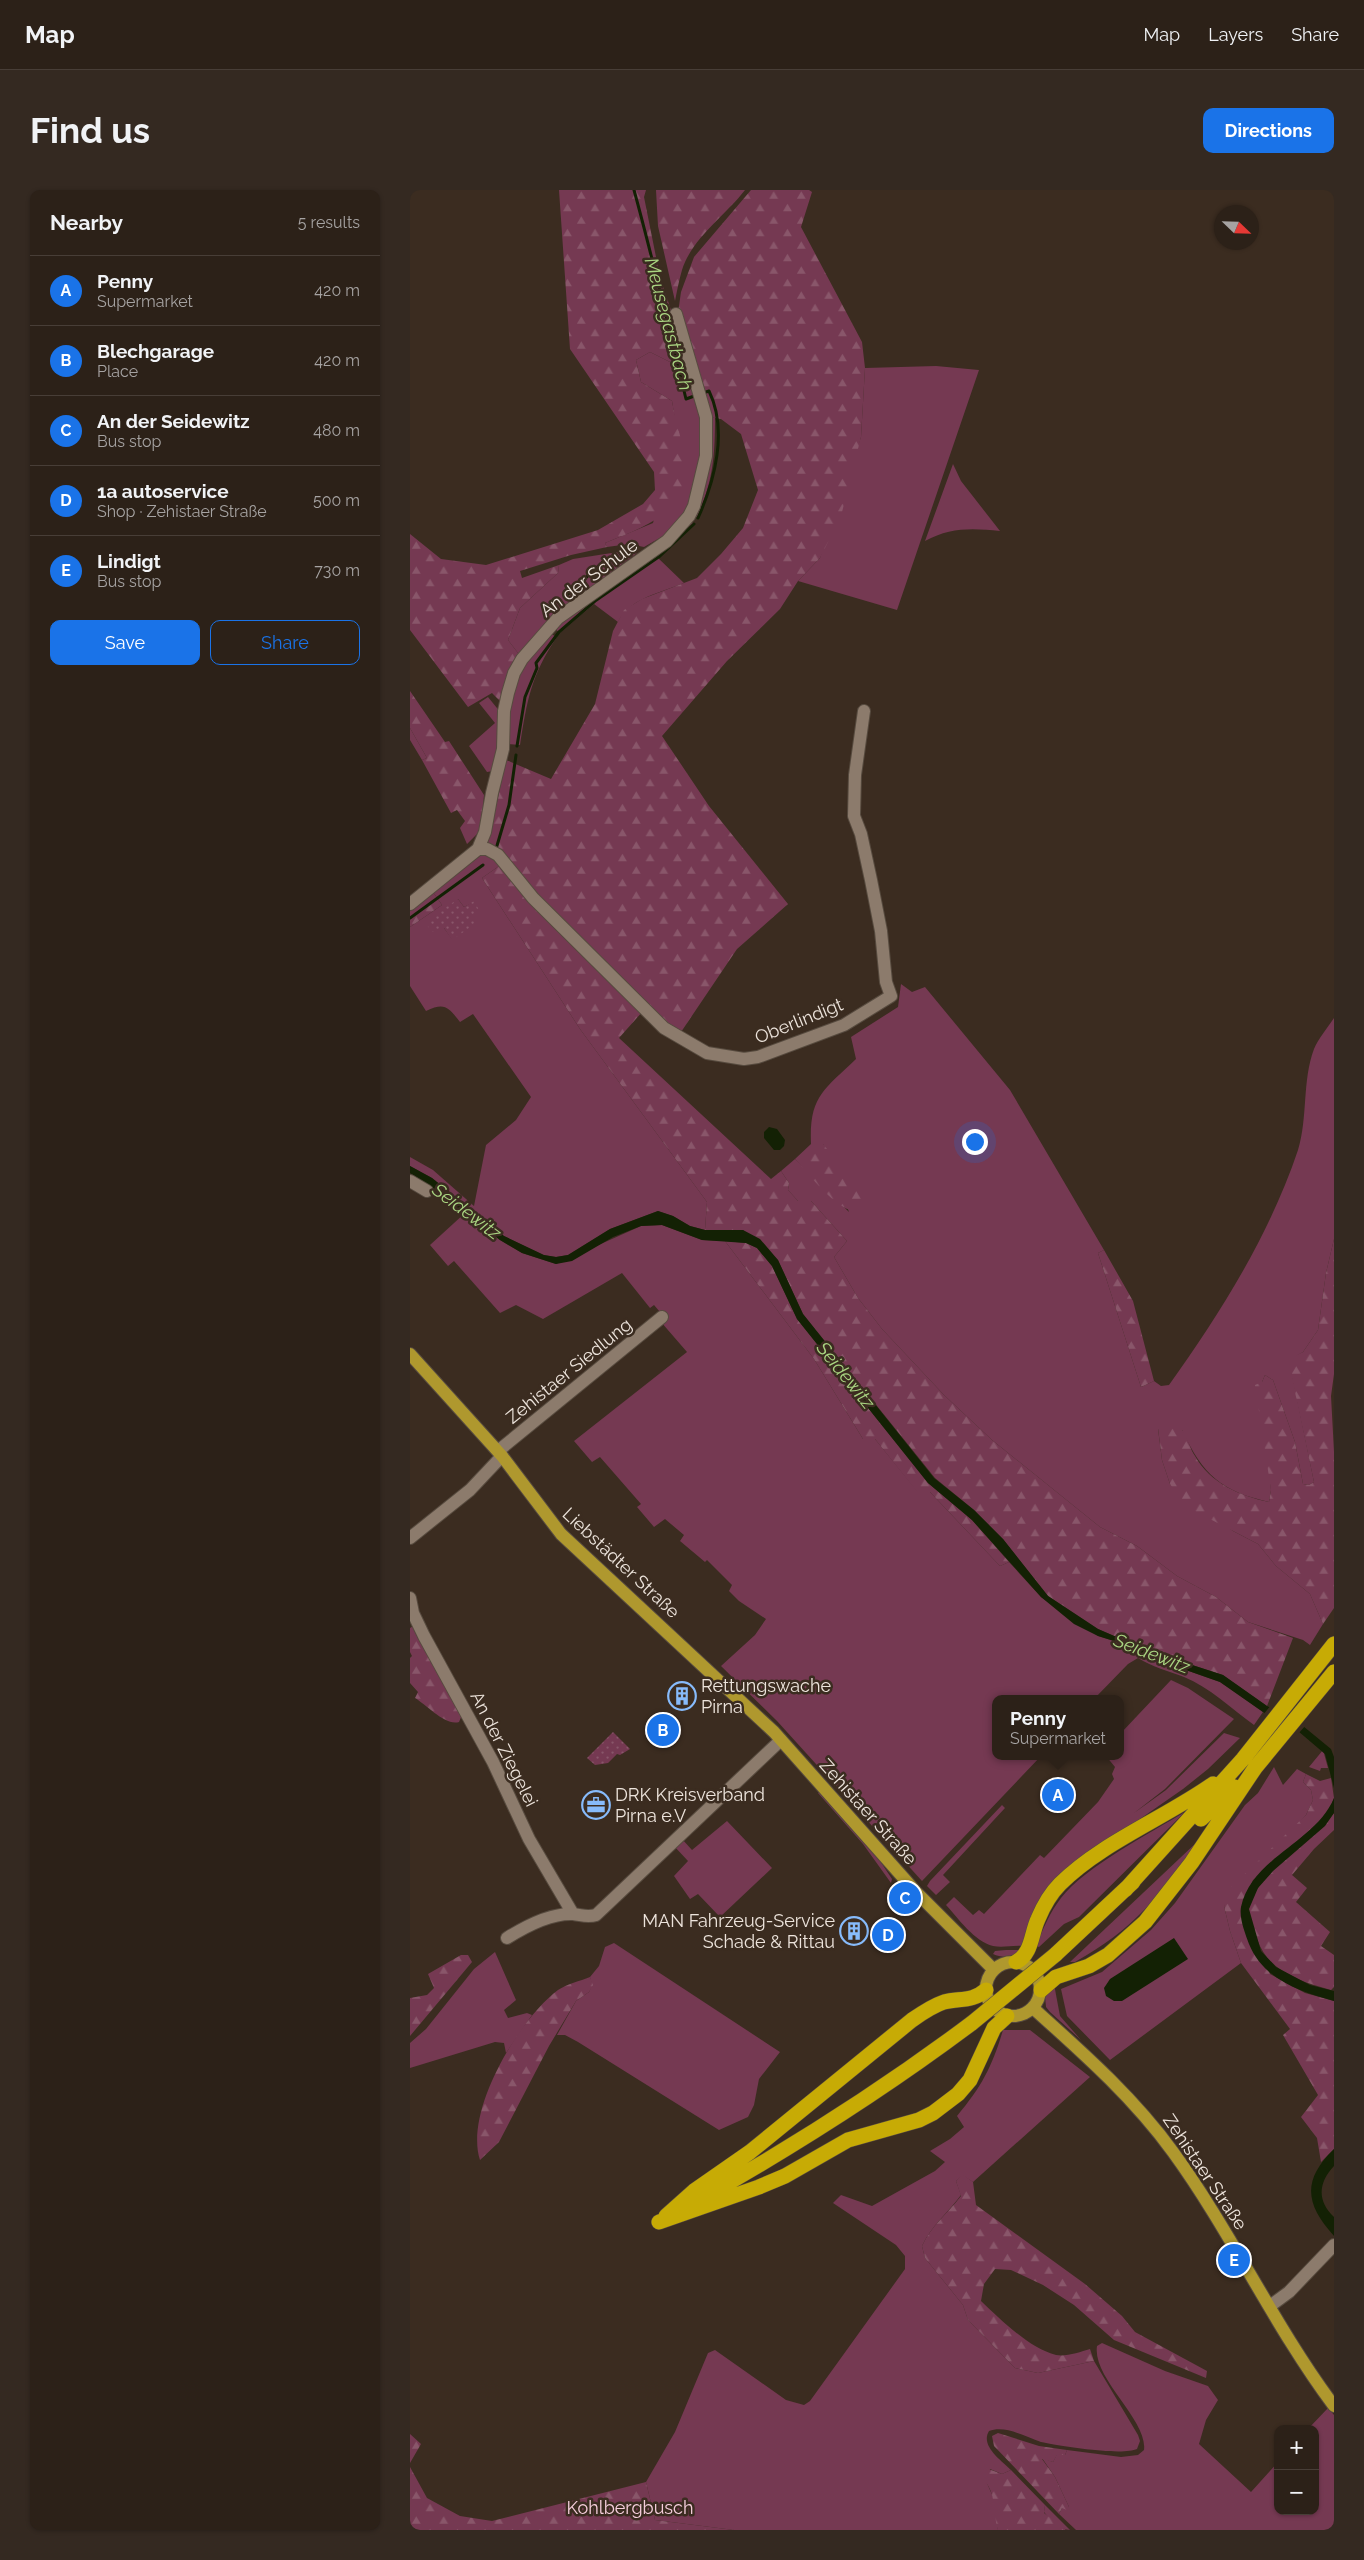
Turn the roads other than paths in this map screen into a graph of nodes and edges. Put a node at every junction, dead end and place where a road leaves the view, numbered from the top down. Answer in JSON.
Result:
{"nodes":[{"id":1,"x":676,"y":314,"type":"dead end"},
{"id":2,"x":864,"y":711,"type":"dead end"},
{"id":3,"x":478,"y":849,"type":"junction"},
{"id":4,"x":410,"y":904,"type":"edge"},
{"id":5,"x":410,"y":1181,"type":"edge"},
{"id":6,"x":427,"y":1191,"type":"dead end"},
{"id":7,"x":662,"y":1317,"type":"dead end"},
{"id":8,"x":410,"y":1354,"type":"edge"},
{"id":9,"x":500,"y":1454,"type":"junction"},
{"id":10,"x":410,"y":1538,"type":"edge"},
{"id":11,"x":410,"y":1598,"type":"edge"},
{"id":12,"x":1334,"y":1644,"type":"edge"},
{"id":13,"x":1331,"y":1676,"type":"edge"},
{"id":14,"x":781,"y":1740,"type":"junction"},
{"id":15,"x":1249,"y":1764,"type":"junction"},
{"id":16,"x":573,"y":1914,"type":"junction"},
{"id":17,"x":507,"y":1938,"type":"dead end"},
{"id":18,"x":1016,"y":1962,"type":"junction"},
{"id":19,"x":994,"y":1970,"type":"junction"},
{"id":20,"x":986,"y":1990,"type":"junction"},
{"id":21,"x":1041,"y":1990,"type":"junction"},
{"id":22,"x":1033,"y":2008,"type":"junction"},
{"id":23,"x":1007,"y":2016,"type":"junction"},
{"id":24,"x":659,"y":2222,"type":"junction"},
{"id":25,"x":1334,"y":2245,"type":"edge"},
{"id":26,"x":1270,"y":2306,"type":"junction"},
{"id":27,"x":1334,"y":2406,"type":"edge"}],
"edges":[{"from":1,"to":3,"type":"street","name":"An der Schule"},
{"from":2,"to":3,"type":"street","name":"Oberlindigt"},
{"from":3,"to":4,"type":"street"},
{"from":5,"to":6,"type":"street"},
{"from":7,"to":9,"type":"street","name":"Zehistaer Siedlung"},
{"from":8,"to":9,"type":"main road","name":"Liebstädter Straße"},
{"from":9,"to":10,"type":"street"},
{"from":9,"to":14,"type":"main road","name":"Liebstädter Straße"},
{"from":11,"to":16,"type":"street","name":"An der Ziegelei"},
{"from":12,"to":15,"type":"highway"},
{"from":13,"to":15,"type":"highway"},
{"from":14,"to":16,"type":"street"},
{"from":14,"to":19,"type":"main road","name":"Zehistaer Straße"},
{"from":15,"to":18,"type":"highway"},
{"from":15,"to":21,"type":"highway"},
{"from":15,"to":24,"type":"highway","bridge":true},
{"from":16,"to":17,"type":"street"},
{"from":18,"to":19,"type":"main road"},
{"from":18,"to":21,"type":"main road"},
{"from":19,"to":20,"type":"main road"},
{"from":20,"to":23,"type":"main road"},
{"from":20,"to":24,"type":"highway"},
{"from":21,"to":22,"type":"main road"},
{"from":22,"to":23,"type":"main road"},
{"from":22,"to":26,"type":"main road","name":"Zehistaer Straße"},
{"from":23,"to":24,"type":"highway"},
{"from":25,"to":26,"type":"street"},
{"from":26,"to":27,"type":"main road","name":"Zehistaer Straße"}]}
